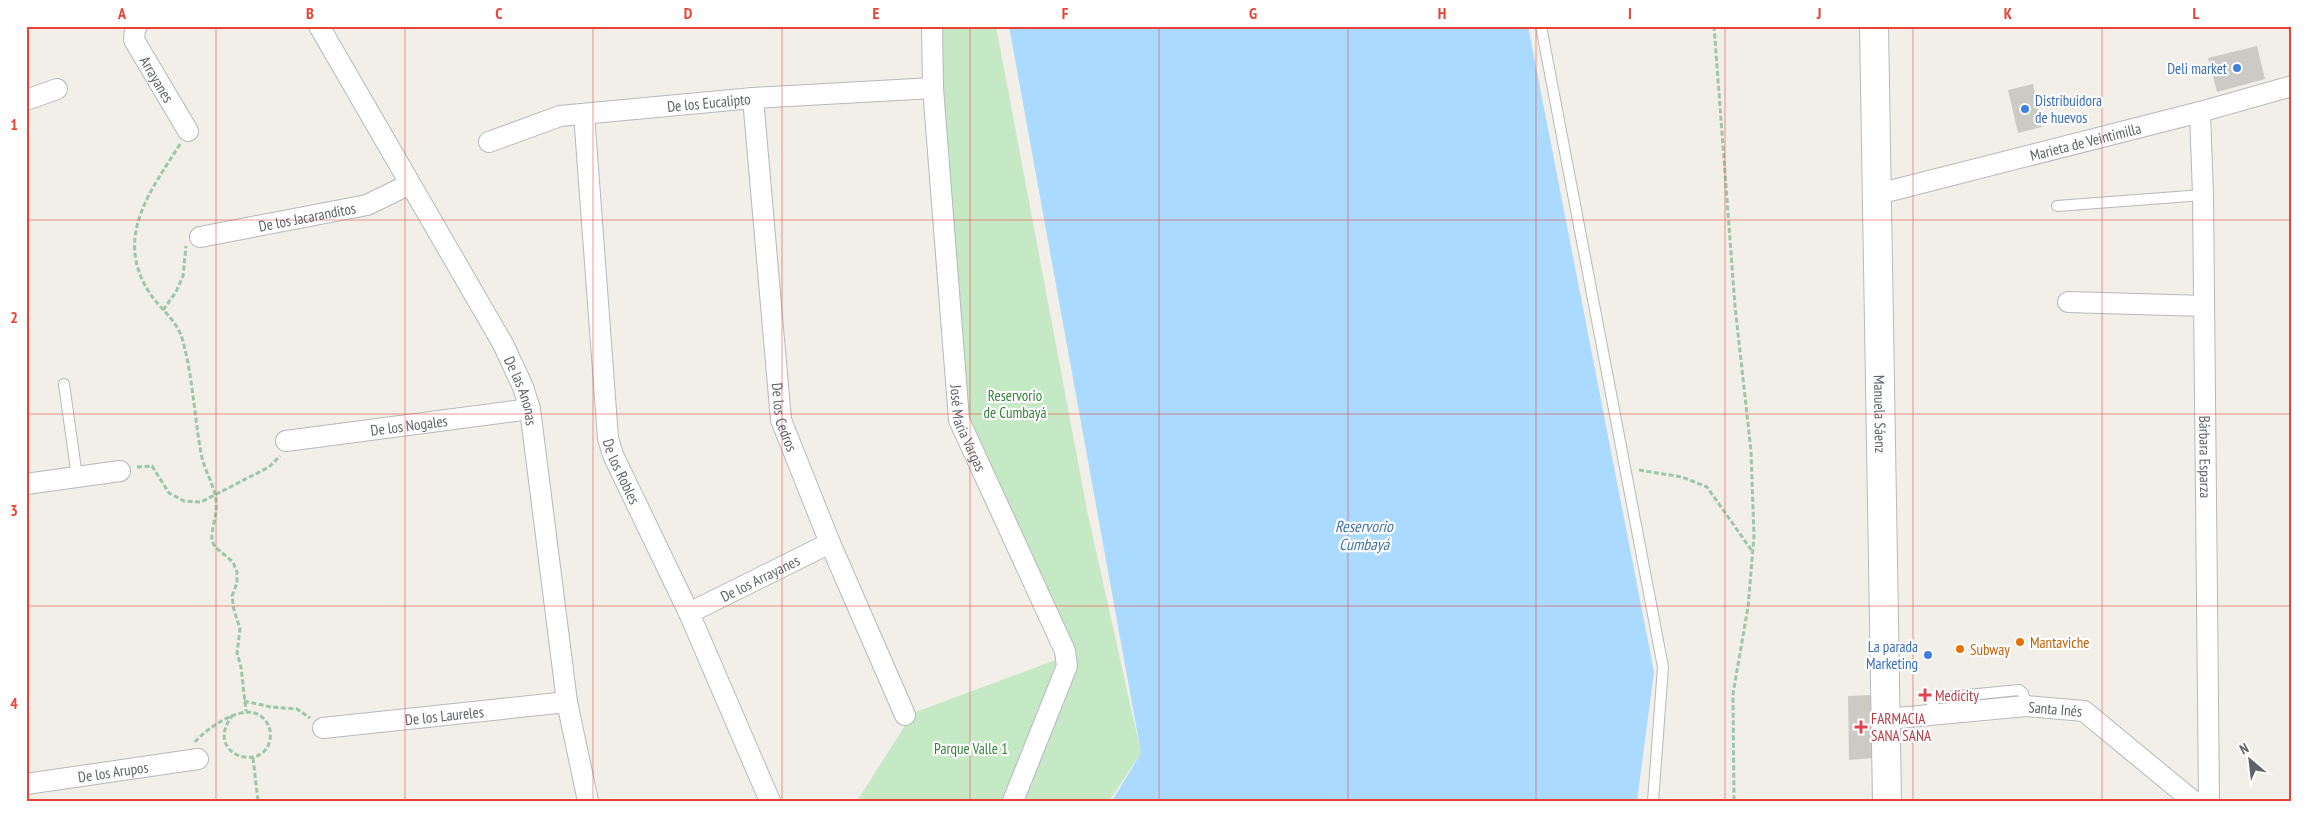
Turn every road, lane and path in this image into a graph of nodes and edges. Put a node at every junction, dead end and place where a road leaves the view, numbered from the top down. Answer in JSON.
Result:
{"nodes":[{"id":1,"x":137,"y":26,"type":"edge"},
{"id":2,"x":319,"y":26,"type":"edge"},
{"id":3,"x":932,"y":26,"type":"edge"},
{"id":4,"x":1541,"y":26,"type":"edge"},
{"id":5,"x":1714,"y":26,"type":"edge"},
{"id":6,"x":1874,"y":26,"type":"edge"},
{"id":7,"x":2292,"y":86,"type":"edge"},
{"id":8,"x":933,"y":88,"type":"junction"},
{"id":9,"x":57,"y":89,"type":"dead end"},
{"id":10,"x":753,"y":98,"type":"junction"},
{"id":11,"x":26,"y":100,"type":"edge"},
{"id":12,"x":2200,"y":112,"type":"junction"},
{"id":13,"x":584,"y":114,"type":"junction"},
{"id":14,"x":188,"y":131,"type":"joint"},
{"id":15,"x":490,"y":142,"type":"dead end"},
{"id":16,"x":410,"y":184,"type":"junction"},
{"id":17,"x":1878,"y":194,"type":"junction"},
{"id":18,"x":2203,"y":195,"type":"junction"},
{"id":19,"x":2057,"y":206,"type":"dead end"},
{"id":20,"x":200,"y":237,"type":"joint"},
{"id":21,"x":2068,"y":302,"type":"dead end"},
{"id":22,"x":2204,"y":306,"type":"junction"},
{"id":23,"x":163,"y":310,"type":"junction"},
{"id":24,"x":64,"y":384,"type":"dead end"},
{"id":25,"x":530,"y":409,"type":"junction"},
{"id":26,"x":286,"y":441,"type":"joint"},
{"id":27,"x":1639,"y":470,"type":"dead end"},
{"id":28,"x":120,"y":471,"type":"joint"},
{"id":29,"x":77,"y":477,"type":"junction"},
{"id":30,"x":26,"y":484,"type":"edge"},
{"id":31,"x":215,"y":496,"type":"junction"},
{"id":32,"x":830,"y":543,"type":"junction"},
{"id":33,"x":1753,"y":552,"type":"junction"},
{"id":34,"x":689,"y":613,"type":"junction"},
{"id":35,"x":244,"y":700,"type":"junction"},
{"id":36,"x":567,"y":702,"type":"junction"},
{"id":37,"x":246,"y":711,"type":"junction"},
{"id":38,"x":905,"y":715,"type":"dead end"},
{"id":39,"x":232,"y":716,"type":"junction"},
{"id":40,"x":1887,"y":719,"type":"junction"},
{"id":41,"x":323,"y":728,"type":"joint"},
{"id":42,"x":253,"y":758,"type":"junction"},
{"id":43,"x":189,"y":760,"type":"joint"},
{"id":44,"x":26,"y":784,"type":"edge"},
{"id":45,"x":258,"y":801,"type":"edge"},
{"id":46,"x":588,"y":801,"type":"edge"},
{"id":47,"x":770,"y":801,"type":"edge"},
{"id":48,"x":1012,"y":801,"type":"edge"},
{"id":49,"x":1653,"y":801,"type":"edge"},
{"id":50,"x":1734,"y":801,"type":"edge"},
{"id":51,"x":1887,"y":801,"type":"edge"},
{"id":52,"x":2192,"y":801,"type":"edge"},
{"id":53,"x":2208,"y":801,"type":"edge"}],
"edges":[{"from":1,"to":14,"type":"street","name":"Arrayanes"},
{"from":2,"to":16,"type":"street","name":"De las Anonas"},
{"from":3,"to":8,"type":"street","name":"José Maria Vargas"},
{"from":4,"to":49,"type":"lane"},
{"from":5,"to":33,"type":"path"},
{"from":6,"to":17,"type":"street","name":"Manuela Sáenz"},
{"from":7,"to":12,"type":"street","name":"Marieta de Veintimilla"},
{"from":8,"to":10,"type":"street","name":"De los Eucalipto"},
{"from":8,"to":48,"type":"street","name":"José Maria Vargas"},
{"from":9,"to":11,"type":"street"},
{"from":10,"to":13,"type":"street","name":"De los Eucalipto"},
{"from":10,"to":32,"type":"street","name":"De los Cedros"},
{"from":12,"to":17,"type":"street","name":"Marieta de Veintimilla"},
{"from":12,"to":18,"type":"street","name":"Bárbara Esparza"},
{"from":13,"to":15,"type":"street","name":"De los Eucalipto"},
{"from":13,"to":34,"type":"street","name":"De los Robles"},
{"from":14,"to":23,"type":"path"},
{"from":16,"to":20,"type":"street","name":"De los Jacaranditos"},
{"from":16,"to":25,"type":"street","name":"De las Anonas"},
{"from":17,"to":40,"type":"street","name":"Manuela Sáenz"},
{"from":18,"to":19,"type":"lane"},
{"from":18,"to":22,"type":"street","name":"Bárbara Esparza"},
{"from":20,"to":23,"type":"path"},
{"from":21,"to":22,"type":"street"},
{"from":22,"to":53,"type":"street","name":"Bárbara Esparza"},
{"from":23,"to":31,"type":"path"},
{"from":24,"to":29,"type":"lane"},
{"from":25,"to":26,"type":"street","name":"De los Nogales"},
{"from":25,"to":36,"type":"street","name":"De las Anonas"},
{"from":26,"to":31,"type":"path"},
{"from":27,"to":33,"type":"path"},
{"from":28,"to":29,"type":"street"},
{"from":28,"to":31,"type":"path"},
{"from":29,"to":30,"type":"street"},
{"from":31,"to":35,"type":"path"},
{"from":32,"to":34,"type":"street","name":"De los Arrayanes"},
{"from":32,"to":38,"type":"street","name":"De los Cedros"},
{"from":33,"to":50,"type":"path"},
{"from":34,"to":47,"type":"street","name":"De los Robles"},
{"from":35,"to":37,"type":"path"},
{"from":35,"to":41,"type":"path"},
{"from":36,"to":41,"type":"street","name":"De los Laureles"},
{"from":36,"to":46,"type":"street","name":"De las Anonas"},
{"from":37,"to":39,"type":"path"},
{"from":37,"to":42,"type":"path"},
{"from":39,"to":42,"type":"path"},
{"from":39,"to":43,"type":"path"},
{"from":40,"to":51,"type":"street","name":"Manuela Sáenz"},
{"from":40,"to":52,"type":"street","name":"Santa Inés"},
{"from":42,"to":45,"type":"path"},
{"from":43,"to":44,"type":"street","name":"De los Arupos"}]}
